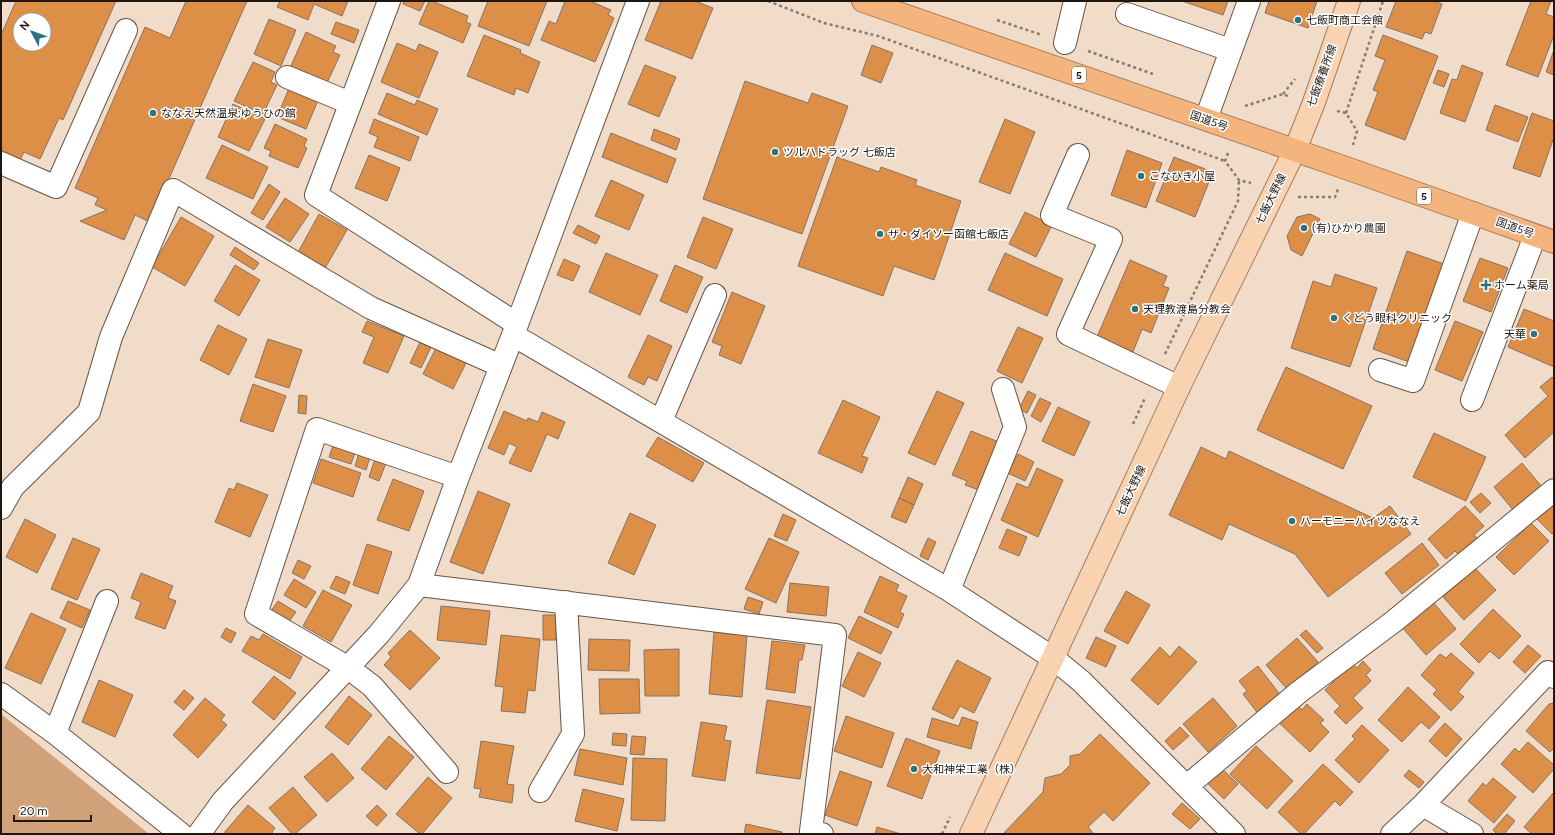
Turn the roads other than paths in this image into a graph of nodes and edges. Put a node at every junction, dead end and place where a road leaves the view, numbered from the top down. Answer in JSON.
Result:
{"nodes":[{"id":1,"x":390,"y":1,"type":"edge"},
{"id":2,"x":638,"y":1,"type":"edge"},
{"id":3,"x":864,"y":1,"type":"edge"},
{"id":4,"x":1075,"y":1,"type":"edge"},
{"id":5,"x":1249,"y":1,"type":"edge"},
{"id":6,"x":1349,"y":1,"type":"edge"},
{"id":7,"x":1127,"y":14,"type":"dead end"},
{"id":8,"x":126,"y":30,"type":"dead end"},
{"id":9,"x":1065,"y":43,"type":"dead end"},
{"id":10,"x":1230,"y":50,"type":"junction"},
{"id":11,"x":287,"y":77,"type":"dead end"},
{"id":12,"x":350,"y":103,"type":"junction"},
{"id":13,"x":1206,"y":120,"type":"junction"},
{"id":14,"x":1294,"y":150,"type":"junction"},
{"id":15,"x":1078,"y":155,"type":"dead end"},
{"id":16,"x":1,"y":163,"type":"edge"},
{"id":17,"x":1473,"y":213,"type":"junction"},
{"id":18,"x":1545,"y":239,"type":"edge"},
{"id":19,"x":715,"y":295,"type":"dead end"},
{"id":20,"x":515,"y":330,"type":"junction"},
{"id":21,"x":501,"y":366,"type":"junction"},
{"id":22,"x":1380,"y":370,"type":"dead end"},
{"id":23,"x":1179,"y":386,"type":"junction"},
{"id":24,"x":1003,"y":389,"type":"dead end"},
{"id":25,"x":1472,"y":400,"type":"dead end"},
{"id":26,"x":661,"y":421,"type":"junction"},
{"id":27,"x":458,"y":477,"type":"junction"},
{"id":28,"x":1554,"y":490,"type":"edge"},
{"id":29,"x":1,"y":508,"type":"edge"},
{"id":30,"x":419,"y":585,"type":"junction"},
{"id":31,"x":949,"y":590,"type":"junction"},
{"id":32,"x":107,"y":601,"type":"dead end"},
{"id":33,"x":566,"y":602,"type":"junction"},
{"id":34,"x":1053,"y":658,"type":"junction"},
{"id":35,"x":347,"y":667,"type":"junction"},
{"id":36,"x":1554,"y":677,"type":"edge"},
{"id":37,"x":1,"y":694,"type":"edge"},
{"id":38,"x":55,"y":733,"type":"junction"},
{"id":39,"x":447,"y":772,"type":"dead end"},
{"id":40,"x":1187,"y":786,"type":"junction"},
{"id":41,"x":540,"y":790,"type":"dead end"},
{"id":42,"x":1423,"y":805,"type":"junction"},
{"id":43,"x":181,"y":834,"type":"edge"},
{"id":44,"x":199,"y":834,"type":"edge"},
{"id":45,"x":822,"y":834,"type":"edge"},
{"id":46,"x":971,"y":834,"type":"edge"},
{"id":47,"x":1234,"y":834,"type":"edge"},
{"id":48,"x":1392,"y":834,"type":"edge"},
{"id":49,"x":1472,"y":834,"type":"edge"}],
"edges":[{"from":1,"to":12,"type":"street"},
{"from":2,"to":20,"type":"street"},
{"from":3,"to":13,"type":"highway","name":"国道5号","number":"5"},
{"from":4,"to":9,"type":"street"},
{"from":5,"to":10,"type":"street"},
{"from":6,"to":14,"type":"main road","name":"七飯療養所線"},
{"from":7,"to":10,"type":"street"},
{"from":8,"to":16,"type":"street"},
{"from":10,"to":13,"type":"street"},
{"from":11,"to":12,"type":"street"},
{"from":12,"to":20,"type":"street"},
{"from":13,"to":14,"type":"highway","name":"国道5号","number":"5"},
{"from":14,"to":17,"type":"highway","name":"国道5号","number":"5"},
{"from":14,"to":23,"type":"main road","name":"七飯大野線"},
{"from":15,"to":23,"type":"street"},
{"from":17,"to":18,"type":"highway","name":"国道5号","number":"5"},
{"from":17,"to":22,"type":"street"},
{"from":18,"to":25,"type":"street"},
{"from":19,"to":26,"type":"street"},
{"from":20,"to":21,"type":"street"},
{"from":20,"to":26,"type":"street"},
{"from":21,"to":27,"type":"street"},
{"from":21,"to":29,"type":"street"},
{"from":23,"to":34,"type":"main road","name":"七飯大野線"},
{"from":24,"to":31,"type":"street"},
{"from":26,"to":31,"type":"street"},
{"from":27,"to":30,"type":"street"},
{"from":27,"to":35,"type":"street"},
{"from":28,"to":40,"type":"street"},
{"from":30,"to":33,"type":"street"},
{"from":30,"to":35,"type":"street"},
{"from":31,"to":34,"type":"street"},
{"from":32,"to":38,"type":"street"},
{"from":33,"to":41,"type":"street"},
{"from":33,"to":45,"type":"street"},
{"from":34,"to":40,"type":"street"},
{"from":34,"to":46,"type":"main road","name":"七飯大野線"},
{"from":35,"to":39,"type":"street"},
{"from":35,"to":44,"type":"street"},
{"from":36,"to":42,"type":"street"},
{"from":37,"to":38,"type":"street"},
{"from":38,"to":43,"type":"street"},
{"from":40,"to":47,"type":"street"},
{"from":42,"to":48,"type":"street"},
{"from":42,"to":49,"type":"street"}]}
